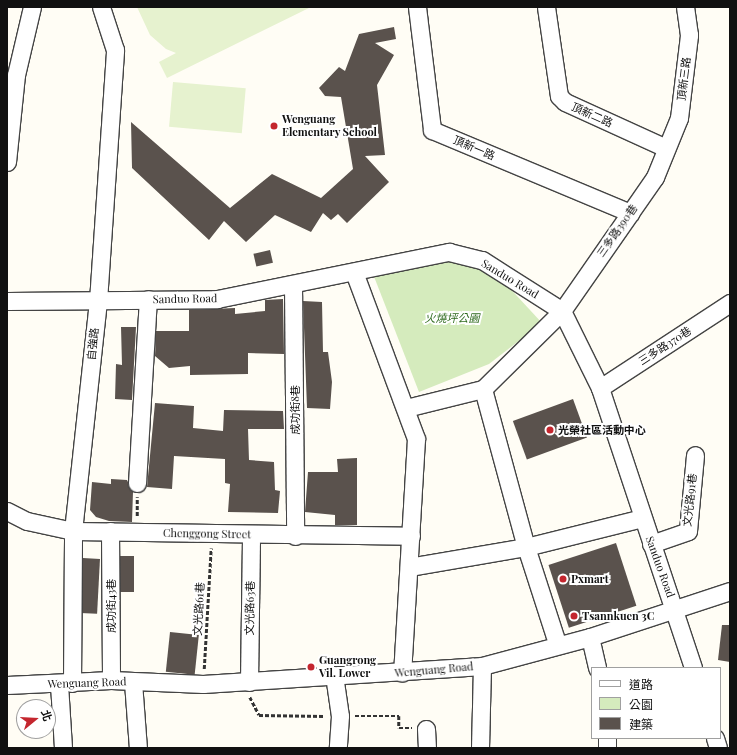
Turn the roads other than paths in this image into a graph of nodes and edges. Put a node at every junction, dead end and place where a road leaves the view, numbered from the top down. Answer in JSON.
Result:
{"nodes":[{"id":1,"x":32,"y":7,"type":"edge"},
{"id":2,"x":101,"y":7,"type":"edge"},
{"id":3,"x":417,"y":7,"type":"edge"},
{"id":4,"x":546,"y":7,"type":"edge"},
{"id":5,"x":685,"y":7,"type":"edge"},
{"id":6,"x":12,"y":75,"type":"edge"},
{"id":7,"x":666,"y":148,"type":"junction"},
{"id":8,"x":7,"y":162,"type":"edge"},
{"id":9,"x":630,"y":213,"type":"junction"},
{"id":10,"x":354,"y":272,"type":"junction"},
{"id":11,"x":293,"y":284,"type":"junction"},
{"id":12,"x":148,"y":299,"type":"junction"},
{"id":13,"x":7,"y":301,"type":"edge"},
{"id":14,"x":98,"y":301,"type":"junction"},
{"id":15,"x":730,"y":304,"type":"edge"},
{"id":16,"x":562,"y":311,"type":"junction"},
{"id":17,"x":600,"y":388,"type":"junction"},
{"id":18,"x":483,"y":389,"type":"junction"},
{"id":19,"x":406,"y":408,"type":"junction"},
{"id":20,"x":695,"y":455,"type":"dead end"},
{"id":21,"x":137,"y":483,"type":"road end"},
{"id":22,"x":7,"y":511,"type":"edge"},
{"id":23,"x":642,"y":518,"type":"junction"},
{"id":24,"x":73,"y":531,"type":"junction"},
{"id":25,"x":110,"y":531,"type":"junction"},
{"id":26,"x":251,"y":535,"type":"junction"},
{"id":27,"x":295,"y":536,"type":"junction"},
{"id":28,"x":411,"y":536,"type":"junction"},
{"id":29,"x":651,"y":544,"type":"junction"},
{"id":30,"x":526,"y":547,"type":"junction"},
{"id":31,"x":409,"y":567,"type":"junction"},
{"id":32,"x":730,"y":591,"type":"edge"},
{"id":33,"x":675,"y":610,"type":"junction"},
{"id":34,"x":590,"y":638,"type":"junction"},
{"id":35,"x":557,"y":643,"type":"junction"},
{"id":36,"x":482,"y":666,"type":"junction"},
{"id":37,"x":597,"y":667,"type":"edge"},
{"id":38,"x":693,"y":667,"type":"edge"},
{"id":39,"x":402,"y":673,"type":"junction"},
{"id":40,"x":334,"y":675,"type":"junction"},
{"id":41,"x":111,"y":680,"type":"junction"},
{"id":42,"x":133,"y":682,"type":"junction"},
{"id":43,"x":249,"y":682,"type":"junction"},
{"id":44,"x":65,"y":684,"type":"junction"},
{"id":45,"x":7,"y":685,"type":"edge"},
{"id":46,"x":426,"y":729,"type":"dead end"},
{"id":47,"x":63,"y":748,"type":"edge"},
{"id":48,"x":138,"y":748,"type":"edge"},
{"id":49,"x":338,"y":748,"type":"edge"},
{"id":50,"x":427,"y":748,"type":"edge"},
{"id":51,"x":480,"y":748,"type":"edge"}],
"edges":[{"from":1,"to":6,"type":"street"},
{"from":2,"to":14,"type":"street","name":"自強路"},
{"from":3,"to":9,"type":"street","name":"頂新一路"},
{"from":4,"to":7,"type":"street","name":"頂新二路"},
{"from":5,"to":7,"type":"street","name":"頂新三路"},
{"from":6,"to":8,"type":"street"},
{"from":7,"to":9,"type":"street","name":"三多路390巷"},
{"from":9,"to":16,"type":"street","name":"三多路390巷"},
{"from":10,"to":11,"type":"street","name":"Sanduo Road"},
{"from":10,"to":16,"type":"street","name":"Sanduo Road"},
{"from":10,"to":19,"type":"street"},
{"from":11,"to":12,"type":"street","name":"Sanduo Road"},
{"from":11,"to":27,"type":"street","name":"成功街8巷"},
{"from":12,"to":14,"type":"street","name":"Sanduo Road"},
{"from":12,"to":21,"type":"street"},
{"from":13,"to":14,"type":"street","name":"Sanduo Road"},
{"from":14,"to":24,"type":"street","name":"自強路"},
{"from":15,"to":17,"type":"street","name":"三多路370巷"},
{"from":16,"to":17,"type":"street","name":"Sanduo Road"},
{"from":16,"to":18,"type":"street","name":"三多路390巷"},
{"from":17,"to":23,"type":"street","name":"Sanduo Road"},
{"from":18,"to":19,"type":"street"},
{"from":18,"to":30,"type":"street"},
{"from":19,"to":28,"type":"street"},
{"from":20,"to":29,"type":"street","name":"文光路91巷"},
{"from":22,"to":24,"type":"street","name":"Chenggong Street"},
{"from":23,"to":29,"type":"street","name":"Sanduo Road"},
{"from":23,"to":30,"type":"street"},
{"from":24,"to":25,"type":"street","name":"Chenggong Street"},
{"from":24,"to":44,"type":"street","name":"自強路"},
{"from":25,"to":26,"type":"street","name":"Chenggong Street"},
{"from":25,"to":41,"type":"street","name":"成功街43巷"},
{"from":26,"to":27,"type":"street","name":"Chenggong Street"},
{"from":26,"to":43,"type":"street","name":"文光路63巷"},
{"from":27,"to":28,"type":"street","name":"Chenggong Street"},
{"from":28,"to":31,"type":"street"},
{"from":29,"to":33,"type":"street","name":"Sanduo Road"},
{"from":30,"to":31,"type":"street"},
{"from":30,"to":35,"type":"street"},
{"from":31,"to":39,"type":"street"},
{"from":32,"to":33,"type":"street","name":"Wenguang Road"},
{"from":33,"to":34,"type":"street","name":"Wenguang Road"},
{"from":33,"to":38,"type":"street","name":"Sanduo Road"},
{"from":34,"to":35,"type":"street","name":"Wenguang Road"},
{"from":34,"to":37,"type":"street"},
{"from":35,"to":36,"type":"street","name":"Wenguang Road"},
{"from":36,"to":39,"type":"street","name":"Wenguang Road"},
{"from":36,"to":51,"type":"street"},
{"from":39,"to":40,"type":"street","name":"Wenguang Road"},
{"from":40,"to":43,"type":"street","name":"Wenguang Road"},
{"from":40,"to":49,"type":"street"},
{"from":41,"to":42,"type":"street","name":"Wenguang Road"},
{"from":41,"to":44,"type":"street","name":"Wenguang Road"},
{"from":42,"to":43,"type":"street","name":"Wenguang Road"},
{"from":42,"to":48,"type":"street"},
{"from":44,"to":45,"type":"street","name":"Wenguang Road"},
{"from":44,"to":47,"type":"street","name":"自強路"},
{"from":46,"to":50,"type":"street"}]}
